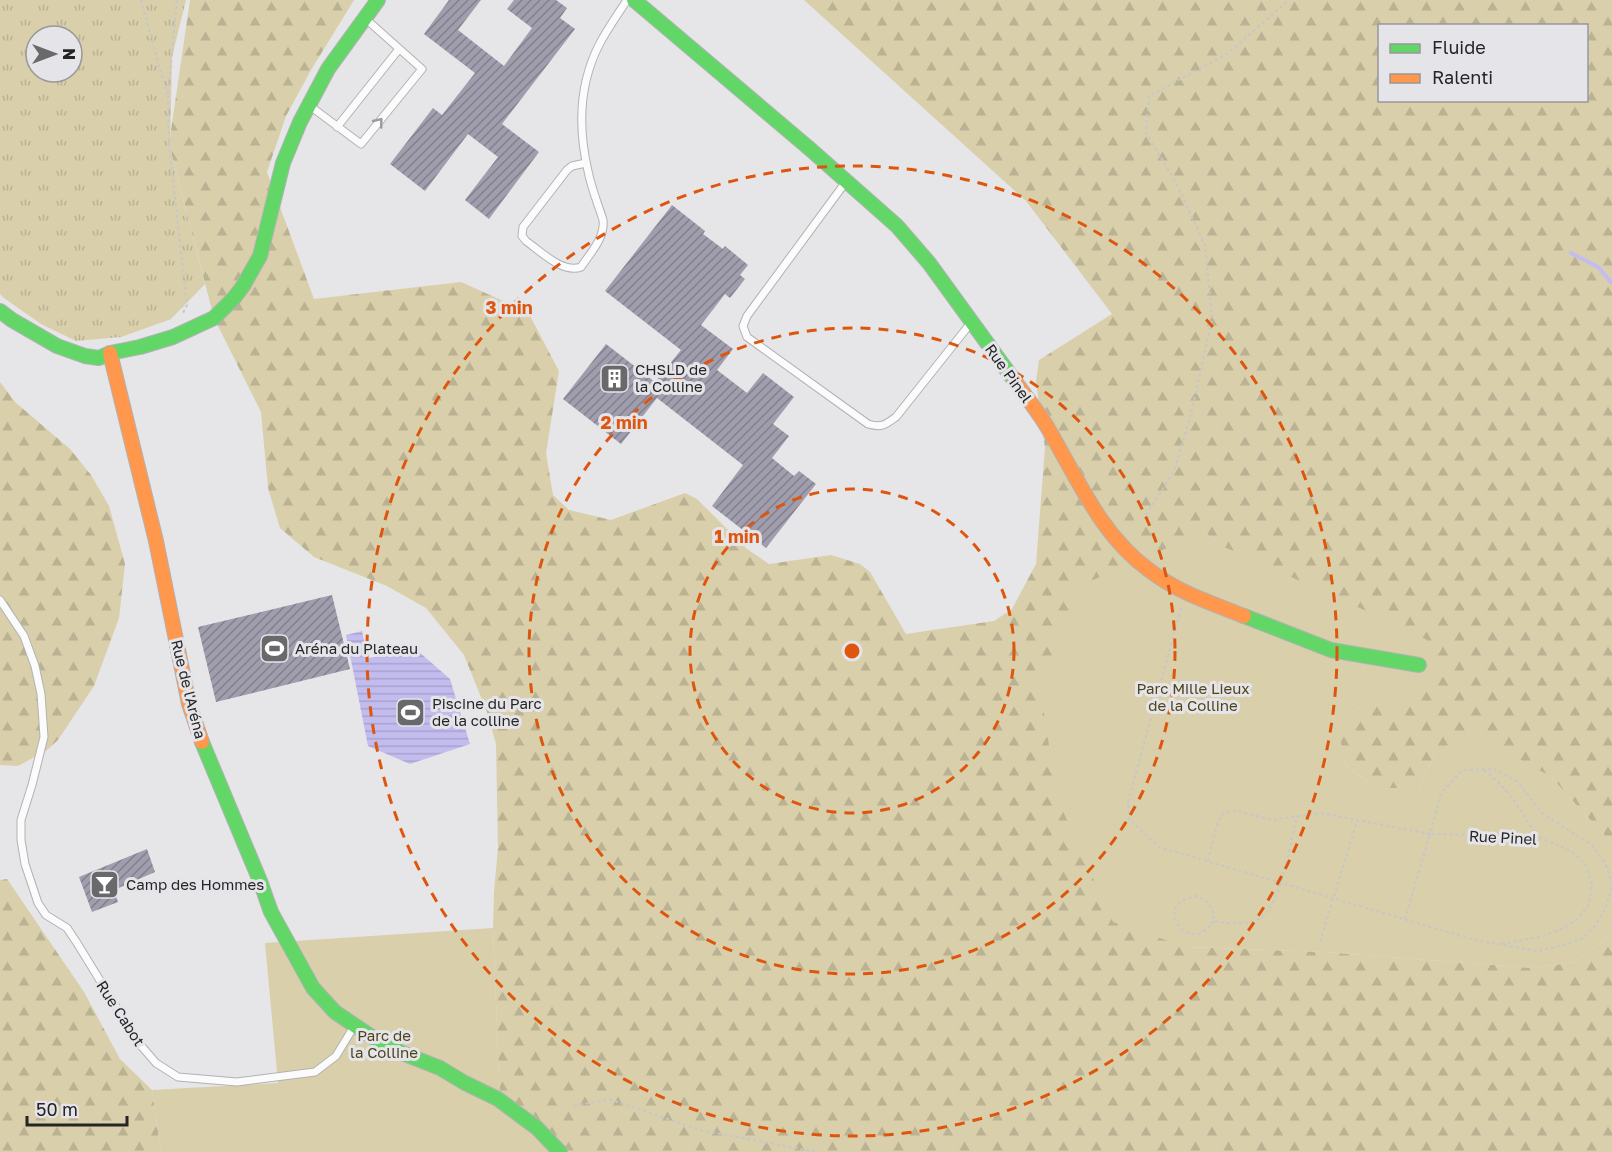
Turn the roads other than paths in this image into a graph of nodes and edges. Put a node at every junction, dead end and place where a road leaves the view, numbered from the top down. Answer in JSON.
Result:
{"nodes":[{"id":1,"x":378,"y":0,"type":"edge"},
{"id":2,"x":627,"y":0,"type":"edge"},
{"id":3,"x":634,"y":0,"type":"edge"},
{"id":4,"x":365,"y":18,"type":"junction"},
{"id":5,"x":399,"y":49,"type":"junction"},
{"id":6,"x":309,"y":105,"type":"junction"},
{"id":7,"x":338,"y":127,"type":"junction"},
{"id":8,"x":586,"y":163,"type":"junction"},
{"id":9,"x":846,"y":181,"type":"junction"},
{"id":10,"x":0,"y":311,"type":"edge"},
{"id":11,"x":972,"y":322,"type":"junction"},
{"id":12,"x":110,"y":353,"type":"junction"},
{"id":13,"x":0,"y":600,"type":"edge"},
{"id":14,"x":1419,"y":665,"type":"dead end"},
{"id":15,"x":354,"y":1026,"type":"junction"},
{"id":16,"x":560,"y":1152,"type":"edge"}],
"edges":[{"from":1,"to":4,"type":"street"},
{"from":2,"to":8,"type":"lane"},
{"from":3,"to":9,"type":"street","name":"Rue Pinel"},
{"from":4,"to":5,"type":"lane"},
{"from":4,"to":6,"type":"street"},
{"from":5,"to":7,"type":"lane"},
{"from":7,"to":5,"type":"lane","one_way":true},
{"from":6,"to":7,"type":"lane"},
{"from":6,"to":12,"type":"street"},
{"from":8,"to":8,"type":"lane"},
{"from":9,"to":11,"type":"street","name":"Rue Pinel"},
{"from":9,"to":11,"type":"lane"},
{"from":10,"to":12,"type":"street"},
{"from":11,"to":14,"type":"street","name":"Rue Pinel"},
{"from":12,"to":15,"type":"street","name":"Rue de l'Aréna"},
{"from":13,"to":15,"type":"lane","name":"Rue Cabot"},
{"from":15,"to":16,"type":"street"}]}
